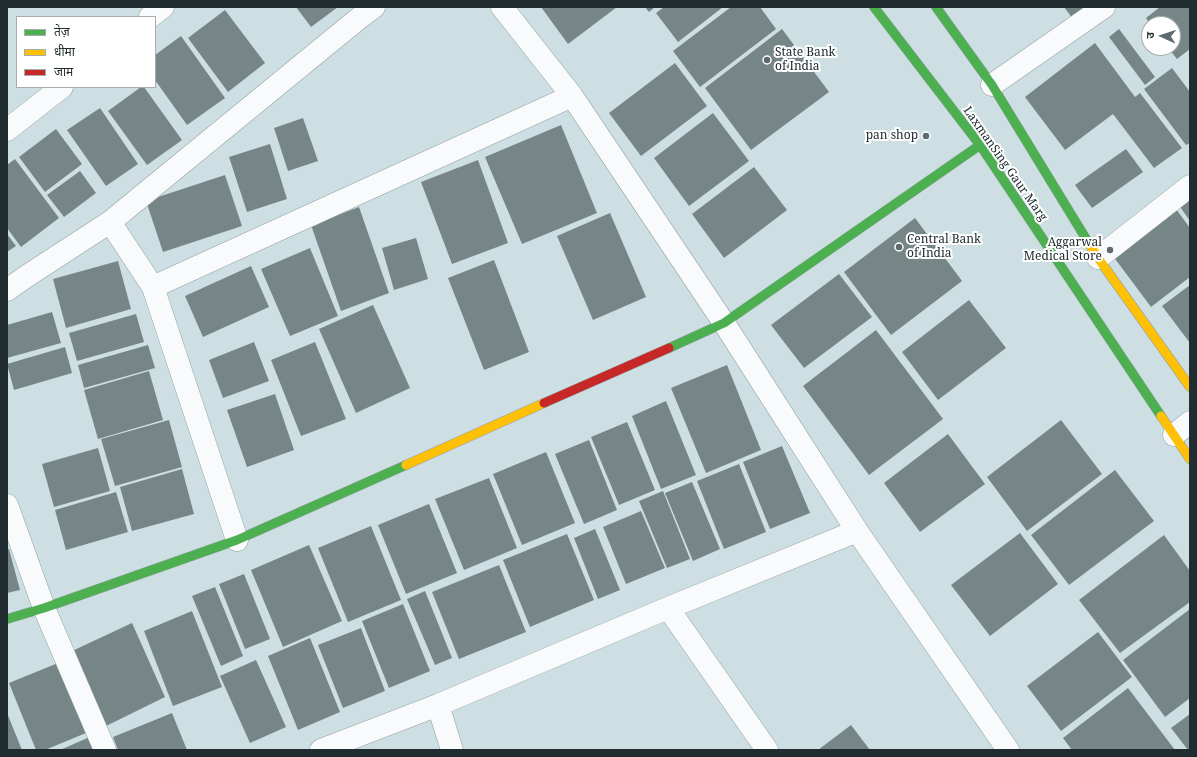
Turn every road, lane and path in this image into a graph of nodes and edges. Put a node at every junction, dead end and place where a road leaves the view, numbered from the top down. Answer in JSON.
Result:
{"nodes":[{"id":1,"x":163,"y":7,"type":"edge"},
{"id":2,"x":374,"y":7,"type":"edge"},
{"id":3,"x":502,"y":7,"type":"edge"},
{"id":4,"x":874,"y":7,"type":"edge"},
{"id":5,"x":936,"y":7,"type":"edge"},
{"id":6,"x":1104,"y":7,"type":"edge"},
{"id":7,"x":151,"y":16,"type":"edge"},
{"id":8,"x":992,"y":84,"type":"junction"},
{"id":9,"x":61,"y":88,"type":"edge"},
{"id":10,"x":572,"y":96,"type":"junction"},
{"id":11,"x":7,"y":130,"type":"edge"},
{"id":12,"x":980,"y":145,"type":"junction"},
{"id":13,"x":1190,"y":186,"type":"edge"},
{"id":14,"x":110,"y":222,"type":"junction"},
{"id":15,"x":1098,"y":258,"type":"junction"},
{"id":16,"x":153,"y":287,"type":"junction"},
{"id":17,"x":7,"y":290,"type":"edge"},
{"id":18,"x":724,"y":323,"type":"junction"},
{"id":19,"x":1190,"y":387,"type":"edge"},
{"id":20,"x":1182,"y":428,"type":"edge"},
{"id":21,"x":1190,"y":459,"type":"edge"},
{"id":22,"x":7,"y":505,"type":"edge"},
{"id":23,"x":857,"y":531,"type":"junction"},
{"id":24,"x":237,"y":540,"type":"junction"},
{"id":25,"x":44,"y":608,"type":"junction"},
{"id":26,"x":668,"y":608,"type":"junction"},
{"id":27,"x":7,"y":620,"type":"edge"},
{"id":28,"x":438,"y":705,"type":"junction"},
{"id":29,"x":105,"y":750,"type":"edge"},
{"id":30,"x":321,"y":750,"type":"edge"},
{"id":31,"x":452,"y":750,"type":"edge"},
{"id":32,"x":767,"y":750,"type":"edge"},
{"id":33,"x":1008,"y":750,"type":"edge"}],
"edges":[{"from":1,"to":7,"type":"street"},
{"from":2,"to":14,"type":"street"},
{"from":3,"to":10,"type":"street"},
{"from":4,"to":12,"type":"street","name":"LaxmanSing Gaur Marg"},
{"from":5,"to":8,"type":"street"},
{"from":6,"to":8,"type":"street"},
{"from":8,"to":15,"type":"street"},
{"from":9,"to":11,"type":"street"},
{"from":10,"to":16,"type":"street"},
{"from":10,"to":18,"type":"street"},
{"from":12,"to":18,"type":"street"},
{"from":12,"to":20,"type":"street","name":"LaxmanSing Gaur Marg"},
{"from":13,"to":15,"type":"street"},
{"from":14,"to":16,"type":"street"},
{"from":14,"to":17,"type":"street"},
{"from":15,"to":19,"type":"street"},
{"from":16,"to":24,"type":"street"},
{"from":18,"to":23,"type":"street"},
{"from":18,"to":24,"type":"street"},
{"from":20,"to":21,"type":"street","name":"LaxmanSing Gaur Marg"},
{"from":22,"to":25,"type":"street"},
{"from":23,"to":26,"type":"street"},
{"from":23,"to":33,"type":"street"},
{"from":24,"to":25,"type":"street"},
{"from":25,"to":27,"type":"street"},
{"from":25,"to":29,"type":"street"},
{"from":26,"to":28,"type":"street"},
{"from":26,"to":32,"type":"street"},
{"from":28,"to":30,"type":"street"},
{"from":28,"to":31,"type":"street"}]}
